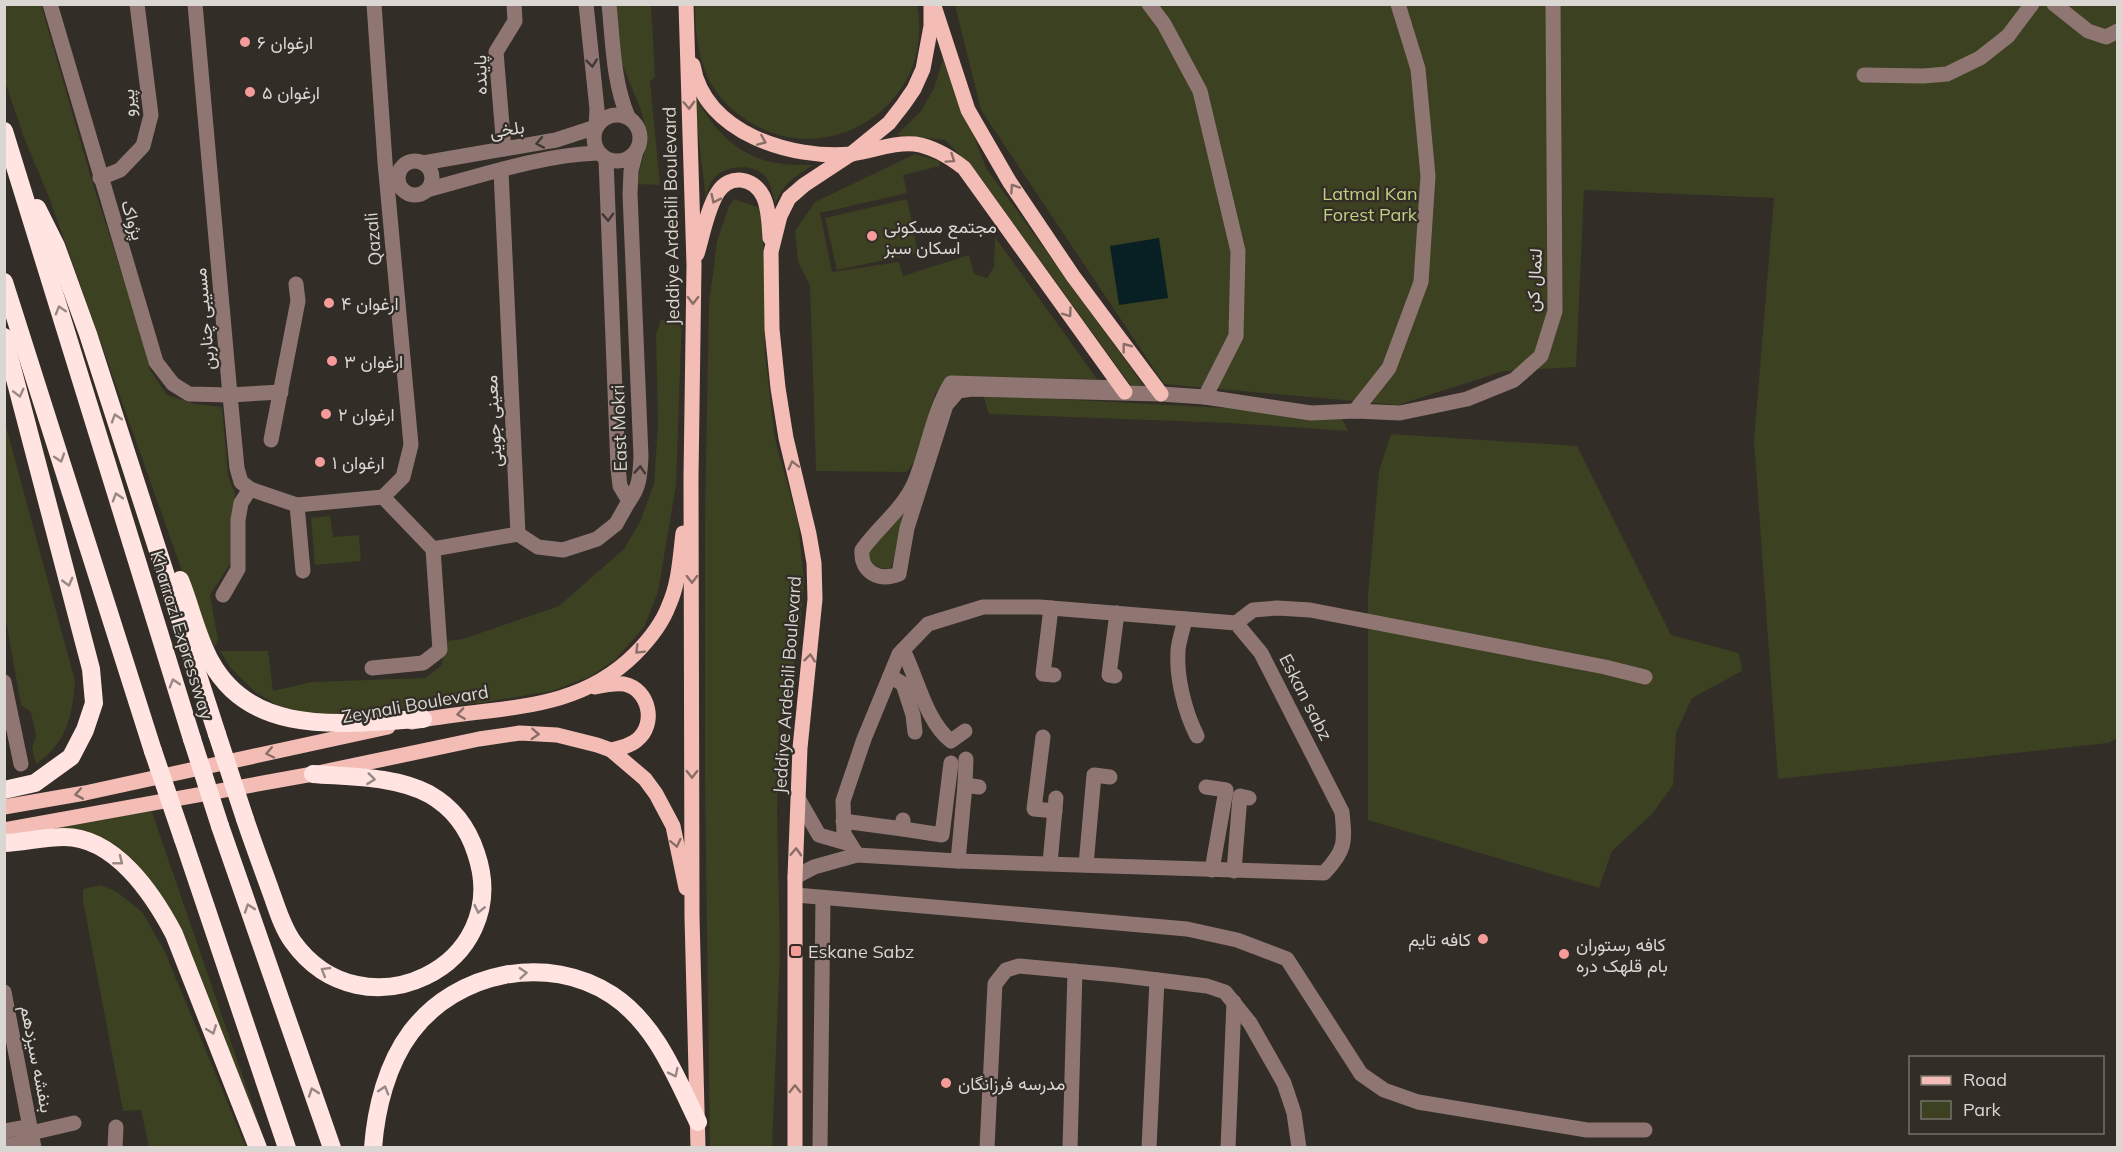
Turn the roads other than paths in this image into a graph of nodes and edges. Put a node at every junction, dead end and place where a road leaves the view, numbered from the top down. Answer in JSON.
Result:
{"nodes":[{"id":1,"x":50,"y":4,"type":"edge"},
{"id":2,"x":137,"y":4,"type":"edge"},
{"id":3,"x":195,"y":4,"type":"edge"},
{"id":4,"x":374,"y":4,"type":"edge"},
{"id":5,"x":514,"y":4,"type":"edge"},
{"id":6,"x":586,"y":4,"type":"edge"},
{"id":7,"x":609,"y":4,"type":"edge"},
{"id":8,"x":933,"y":4,"type":"edge"},
{"id":9,"x":1149,"y":4,"type":"edge"},
{"id":10,"x":1398,"y":4,"type":"edge"},
{"id":11,"x":1553,"y":4,"type":"edge"},
{"id":12,"x":2032,"y":4,"type":"edge"},
{"id":13,"x":2054,"y":4,"type":"edge"},
{"id":14,"x":686,"y":7,"type":"edge"},
{"id":15,"x":2118,"y":31,"type":"edge"},
{"id":16,"x":1864,"y":75,"type":"dead end"},
{"id":17,"x":628,"y":117,"type":"junction"},
{"id":18,"x":596,"y":127,"type":"junction"},
{"id":19,"x":4,"y":131,"type":"edge"},
{"id":20,"x":504,"y":149,"type":"junction"},
{"id":21,"x":636,"y":151,"type":"junction"},
{"id":22,"x":12,"y":154,"type":"junction"},
{"id":23,"x":851,"y":154,"type":"junction"},
{"id":24,"x":602,"y":156,"type":"junction"},
{"id":25,"x":423,"y":162,"type":"junction"},
{"id":26,"x":403,"y":166,"type":"junction"},
{"id":27,"x":386,"y":170,"type":"junction"},
{"id":28,"x":501,"y":171,"type":"junction"},
{"id":29,"x":100,"y":178,"type":"junction"},
{"id":30,"x":421,"y":192,"type":"junction"},
{"id":31,"x":389,"y":201,"type":"junction"},
{"id":32,"x":771,"y":252,"type":"junction"},
{"id":33,"x":694,"y":265,"type":"junction"},
{"id":34,"x":4,"y":282,"type":"edge"},
{"id":35,"x":296,"y":285,"type":"dead end"},
{"id":36,"x":4,"y":337,"type":"edge"},
{"id":37,"x":1124,"y":390,"type":"junction"},
{"id":38,"x":281,"y":392,"type":"junction"},
{"id":39,"x":1161,"y":394,"type":"junction"},
{"id":40,"x":230,"y":395,"type":"junction"},
{"id":41,"x":1205,"y":397,"type":"junction"},
{"id":42,"x":1355,"y":411,"type":"junction"},
{"id":43,"x":271,"y":440,"type":"dead end"},
{"id":44,"x":691,"y":477,"type":"junction"},
{"id":45,"x":137,"y":482,"type":"junction"},
{"id":46,"x":250,"y":489,"type":"junction"},
{"id":47,"x":383,"y":497,"type":"junction"},
{"id":48,"x":629,"y":501,"type":"junction"},
{"id":49,"x":297,"y":505,"type":"junction"},
{"id":50,"x":518,"y":534,"type":"junction"},
{"id":51,"x":433,"y":549,"type":"junction"},
{"id":52,"x":303,"y":571,"type":"dead end"},
{"id":53,"x":223,"y":595,"type":"dead end"},
{"id":54,"x":1051,"y":608,"type":"junction"},
{"id":55,"x":1117,"y":613,"type":"junction"},
{"id":56,"x":1185,"y":619,"type":"junction"},
{"id":57,"x":1236,"y":622,"type":"junction"},
{"id":58,"x":903,"y":650,"type":"junction"},
{"id":59,"x":372,"y":668,"type":"dead end"},
{"id":60,"x":1054,"y":675,"type":"dead end"},
{"id":61,"x":890,"y":676,"type":"junction"},
{"id":62,"x":1115,"y":676,"type":"dead end"},
{"id":63,"x":1645,"y":677,"type":"dead end"},
{"id":64,"x":4,"y":681,"type":"edge"},
{"id":65,"x":585,"y":690,"type":"junction"},
{"id":66,"x":423,"y":720,"type":"junction"},
{"id":67,"x":965,"y":731,"type":"dead end"},
{"id":68,"x":915,"y":732,"type":"dead end"},
{"id":69,"x":1197,"y":736,"type":"dead end"},
{"id":70,"x":1043,"y":737,"type":"dead end"},
{"id":71,"x":611,"y":750,"type":"junction"},
{"id":72,"x":21,"y":764,"type":"dead end"},
{"id":73,"x":313,"y":774,"type":"junction"},
{"id":74,"x":1110,"y":777,"type":"dead end"},
{"id":75,"x":1206,"y":787,"type":"dead end"},
{"id":76,"x":4,"y":790,"type":"edge"},
{"id":77,"x":1249,"y":798,"type":"dead end"},
{"id":78,"x":799,"y":800,"type":"junction"},
{"id":79,"x":4,"y":807,"type":"edge"},
{"id":80,"x":843,"y":820,"type":"junction"},
{"id":81,"x":4,"y":830,"type":"edge"},
{"id":82,"x":4,"y":843,"type":"edge"},
{"id":83,"x":854,"y":849,"type":"junction"},
{"id":84,"x":958,"y":861,"type":"junction"},
{"id":85,"x":1050,"y":863,"type":"junction"},
{"id":86,"x":1086,"y":865,"type":"junction"},
{"id":87,"x":1212,"y":870,"type":"junction"},
{"id":88,"x":1234,"y":872,"type":"junction"},
{"id":89,"x":795,"y":877,"type":"junction"},
{"id":90,"x":796,"y":895,"type":"junction"},
{"id":91,"x":823,"y":899,"type":"junction"},
{"id":92,"x":692,"y":917,"type":"junction"},
{"id":93,"x":1075,"y":971,"type":"junction"},
{"id":94,"x":1157,"y":980,"type":"junction"},
{"id":95,"x":4,"y":992,"type":"edge"},
{"id":96,"x":1234,"y":1002,"type":"junction"},
{"id":97,"x":698,"y":1122,"type":"junction"},
{"id":98,"x":74,"y":1124,"type":"dead end"},
{"id":99,"x":116,"y":1127,"type":"dead end"},
{"id":100,"x":1645,"y":1130,"type":"dead end"},
{"id":101,"x":4,"y":1131,"type":"edge"},
{"id":102,"x":33,"y":1140,"type":"edge"},
{"id":103,"x":4,"y":1146,"type":"edge"},
{"id":104,"x":115,"y":1148,"type":"edge"},
{"id":105,"x":258,"y":1148,"type":"edge"},
{"id":106,"x":287,"y":1148,"type":"edge"},
{"id":107,"x":332,"y":1148,"type":"edge"},
{"id":108,"x":373,"y":1148,"type":"edge"},
{"id":109,"x":698,"y":1148,"type":"edge"},
{"id":110,"x":795,"y":1148,"type":"edge"},
{"id":111,"x":820,"y":1148,"type":"edge"},
{"id":112,"x":987,"y":1148,"type":"edge"},
{"id":113,"x":1070,"y":1148,"type":"edge"},
{"id":114,"x":1149,"y":1148,"type":"edge"},
{"id":115,"x":1228,"y":1148,"type":"edge"},
{"id":116,"x":1299,"y":1148,"type":"edge"}],
"edges":[{"from":1,"to":29,"type":"street","name":"پژواک"},
{"from":2,"to":29,"type":"street","name":"پیرو"},
{"from":3,"to":40,"type":"street","name":"مسیبی چناربن"},
{"from":4,"to":27,"type":"street","name":"Qazali"},
{"from":5,"to":20,"type":"street","name":"پاینده"},
{"from":6,"to":18,"type":"street","one_way":true},
{"from":7,"to":17,"type":"street"},
{"from":8,"to":23,"type":"main road","name":"Jeddiye Ardebili Boulevard"},
{"from":39,"to":8,"type":"main road","one_way":true},
{"from":9,"to":41,"type":"street"},
{"from":10,"to":42,"type":"street"},
{"from":11,"to":42,"type":"street","name":"لتمال کن"},
{"from":12,"to":16,"type":"street"},
{"from":13,"to":15,"type":"street"},
{"from":14,"to":23,"type":"main road","one_way":true},
{"from":14,"to":33,"type":"main road","name":"Jeddiye Ardebili Boulevard","one_way":true},
{"from":17,"to":18,"type":"street"},
{"from":17,"to":21,"type":"street"},
{"from":18,"to":20,"type":"street","name":"بلخی","one_way":true},
{"from":18,"to":24,"type":"street"},
{"from":19,"to":22,"type":"highway","name":"Kharrazi Expressway"},
{"from":20,"to":25,"type":"street","name":"بلخی"},
{"from":21,"to":24,"type":"street"},
{"from":48,"to":21,"type":"street","name":"East Mokri","one_way":true},
{"from":45,"to":22,"type":"highway","one_way":true},
{"from":107,"to":22,"type":"highway","name":"Kharrazi Expressway","one_way":true,"bridge":true},
{"from":23,"to":32,"type":"main road","name":"Jeddiye Ardebili Boulevard"},
{"from":23,"to":37,"type":"main road","one_way":true},
{"from":24,"to":28,"type":"street","name":"بلخی"},
{"from":24,"to":48,"type":"street","name":"East Mokri","one_way":true},
{"from":25,"to":26,"type":"street"},
{"from":25,"to":30,"type":"street"},
{"from":26,"to":27,"type":"street"},
{"from":26,"to":30,"type":"street"},
{"from":27,"to":31,"type":"street","name":"Qazali"},
{"from":28,"to":30,"type":"street","name":"بلخی"},
{"from":28,"to":50,"type":"street","name":"معینی جوینی"},
{"from":29,"to":40,"type":"street","name":"پژواک"},
{"from":30,"to":31,"type":"street","name":"بلخی"},
{"from":31,"to":47,"type":"street","name":"Qazali"},
{"from":32,"to":33,"type":"main road","one_way":true},
{"from":78,"to":32,"type":"main road","name":"Jeddiye Ardebili Boulevard","one_way":true},
{"from":33,"to":44,"type":"main road","name":"Jeddiye Ardebili Boulevard","one_way":true},
{"from":34,"to":106,"type":"highway","one_way":true,"bridge":true},
{"from":35,"to":38,"type":"street"},
{"from":36,"to":76,"type":"highway","one_way":true},
{"from":37,"to":37,"type":"street"},
{"from":37,"to":39,"type":"street","name":"لتمال کن"},
{"from":38,"to":40,"type":"street","name":"پژواک"},
{"from":38,"to":43,"type":"street"},
{"from":39,"to":41,"type":"street","name":"لتمال کن"},
{"from":40,"to":46,"type":"street","name":"مسیبی چناربن"},
{"from":41,"to":42,"type":"street","name":"لتمال کن"},
{"from":44,"to":65,"type":"main road","name":"Zeynali Boulevard","one_way":true},
{"from":44,"to":92,"type":"main road","name":"Jeddiye Ardebili Boulevard","one_way":true},
{"from":45,"to":66,"type":"highway"},
{"from":73,"to":45,"type":"highway","one_way":true,"bridge":true},
{"from":46,"to":49,"type":"street"},
{"from":46,"to":53,"type":"street"},
{"from":47,"to":49,"type":"street"},
{"from":47,"to":51,"type":"street"},
{"from":48,"to":50,"type":"street"},
{"from":49,"to":52,"type":"street"},
{"from":50,"to":51,"type":"street"},
{"from":51,"to":59,"type":"street"},
{"from":54,"to":55,"type":"street"},
{"from":54,"to":58,"type":"street"},
{"from":54,"to":60,"type":"street"},
{"from":55,"to":56,"type":"street"},
{"from":55,"to":62,"type":"street"},
{"from":56,"to":57,"type":"street"},
{"from":56,"to":69,"type":"street"},
{"from":57,"to":63,"type":"street"},
{"from":57,"to":88,"type":"street","name":"Eskan sabz"},
{"from":58,"to":61,"type":"street"},
{"from":58,"to":67,"type":"street"},
{"from":61,"to":68,"type":"street"},
{"from":61,"to":80,"type":"street"},
{"from":64,"to":72,"type":"street"},
{"from":65,"to":66,"type":"main road","name":"Zeynali Boulevard","one_way":true},
{"from":65,"to":71,"type":"main road"},
{"from":66,"to":79,"type":"main road","name":"Zeynali Boulevard","one_way":true},
{"from":70,"to":85,"type":"street"},
{"from":73,"to":71,"type":"main road","one_way":true},
{"from":71,"to":92,"type":"main road","one_way":true},
{"from":73,"to":81,"type":"main road"},
{"from":74,"to":86,"type":"street"},
{"from":75,"to":87,"type":"street"},
{"from":77,"to":88,"type":"street"},
{"from":78,"to":83,"type":"street","name":"Eskan sabz"},
{"from":89,"to":78,"type":"main road","name":"Jeddiye Ardebili Boulevard","one_way":true},
{"from":80,"to":83,"type":"street"},
{"from":80,"to":84,"type":"street"},
{"from":82,"to":105,"type":"highway","one_way":true},
{"from":83,"to":84,"type":"street","name":"Eskan sabz"},
{"from":83,"to":89,"type":"street","name":"Eskan sabz"},
{"from":84,"to":85,"type":"street","name":"Eskan sabz"},
{"from":85,"to":86,"type":"street","name":"Eskan sabz"},
{"from":86,"to":87,"type":"street","name":"Eskan sabz"},
{"from":87,"to":88,"type":"street","name":"Eskan sabz"},
{"from":89,"to":90,"type":"main road","name":"Jeddiye Ardebili Boulevard"},
{"from":90,"to":91,"type":"street"},
{"from":110,"to":90,"type":"main road","name":"Jeddiye Ardebili Boulevard","one_way":true},
{"from":91,"to":100,"type":"street"},
{"from":91,"to":111,"type":"street"},
{"from":92,"to":97,"type":"main road","name":"Jeddiye Ardebili Boulevard"},
{"from":93,"to":94,"type":"street"},
{"from":93,"to":112,"type":"street"},
{"from":93,"to":113,"type":"street"},
{"from":94,"to":96,"type":"street"},
{"from":94,"to":114,"type":"street"},
{"from":95,"to":102,"type":"street","name":"بنفشه سیزدهم"},
{"from":96,"to":115,"type":"street"},
{"from":96,"to":116,"type":"street"},
{"from":108,"to":97,"type":"highway","one_way":true},
{"from":97,"to":109,"type":"main road","name":"Jeddiye Ardebili Boulevard"},
{"from":98,"to":102,"type":"street"},
{"from":99,"to":104,"type":"street"},
{"from":101,"to":102,"type":"street"},
{"from":102,"to":103,"type":"street"}]}
